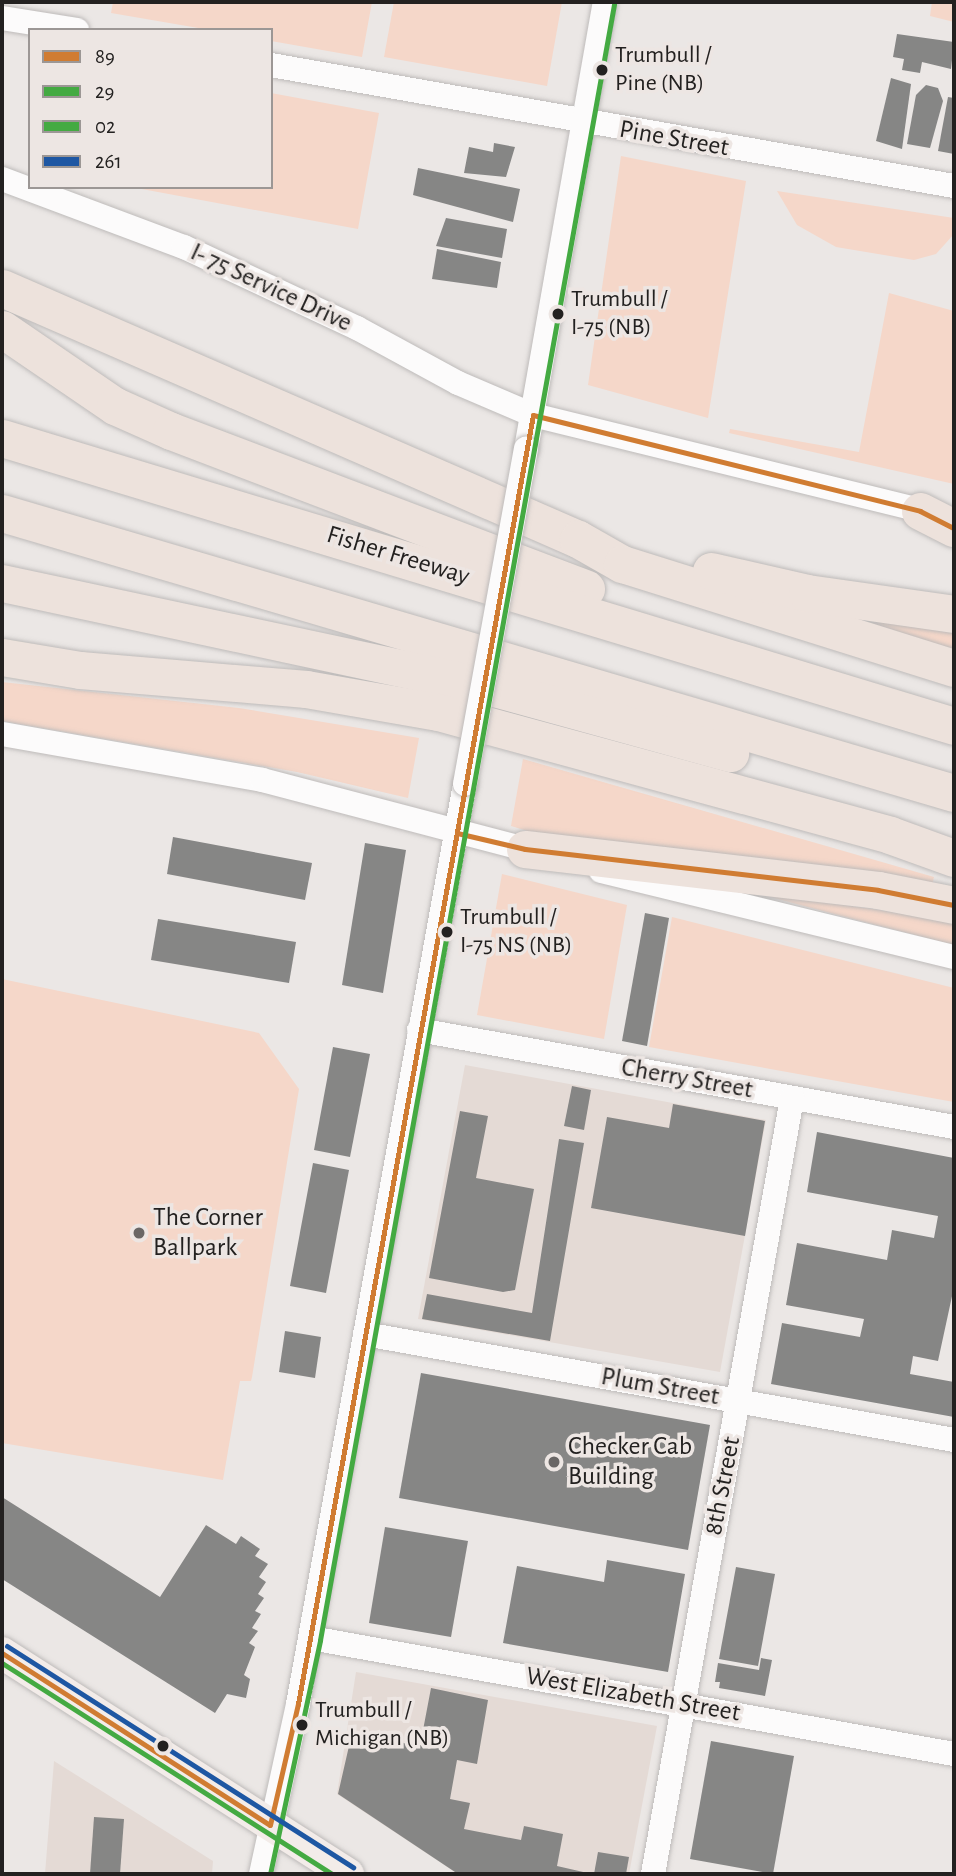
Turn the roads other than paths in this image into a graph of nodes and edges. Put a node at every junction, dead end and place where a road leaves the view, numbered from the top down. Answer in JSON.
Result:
{"nodes":[{"id":1,"x":605,"y":2,"type":"edge"},
{"id":2,"x":2,"y":18,"type":"edge"},
{"id":3,"x":64,"y":28,"type":"edge"},
{"id":4,"x":273,"y":65,"type":"edge"},
{"id":5,"x":584,"y":122,"type":"junction"},
{"id":6,"x":2,"y":179,"type":"edge"},
{"id":7,"x":954,"y":186,"type":"edge"},
{"id":8,"x":28,"y":189,"type":"edge"},
{"id":9,"x":29,"y":189,"type":"edge"},
{"id":10,"x":2,"y":288,"type":"edge"},
{"id":11,"x":2,"y":329,"type":"edge"},
{"id":12,"x":533,"y":415,"type":"junction"},
{"id":13,"x":2,"y":438,"type":"edge"},
{"id":14,"x":2,"y":513,"type":"edge"},
{"id":15,"x":937,"y":514,"type":"edge"},
{"id":16,"x":954,"y":528,"type":"edge"},
{"id":17,"x":578,"y":538,"type":"junction"},
{"id":18,"x":2,"y":583,"type":"edge"},
{"id":19,"x":954,"y":614,"type":"edge"},
{"id":20,"x":609,"y":619,"type":"junction"},
{"id":21,"x":2,"y":657,"type":"edge"},
{"id":22,"x":954,"y":668,"type":"edge"},
{"id":23,"x":954,"y":726,"type":"edge"},
{"id":24,"x":2,"y":734,"type":"edge"},
{"id":25,"x":954,"y":794,"type":"edge"},
{"id":26,"x":457,"y":833,"type":"junction"},
{"id":27,"x":525,"y":849,"type":"junction"},
{"id":28,"x":954,"y":858,"type":"edge"},
{"id":29,"x":954,"y":905,"type":"edge"},
{"id":30,"x":954,"y":957,"type":"edge"},
{"id":31,"x":419,"y":1030,"type":"junction"},
{"id":32,"x":792,"y":1098,"type":"junction"},
{"id":33,"x":954,"y":1127,"type":"edge"},
{"id":34,"x":365,"y":1334,"type":"junction"},
{"id":35,"x":740,"y":1401,"type":"junction"},
{"id":36,"x":954,"y":1440,"type":"edge"},
{"id":37,"x":311,"y":1638,"type":"junction"},
{"id":38,"x":2,"y":1653,"type":"edge"},
{"id":39,"x":682,"y":1703,"type":"junction"},
{"id":40,"x":954,"y":1754,"type":"edge"},
{"id":41,"x":270,"y":1825,"type":"junction"},
{"id":42,"x":261,"y":1874,"type":"edge"},
{"id":43,"x":348,"y":1874,"type":"edge"},
{"id":44,"x":653,"y":1874,"type":"edge"}],
"edges":[{"from":1,"to":5,"type":"street"},
{"from":2,"to":3,"type":"street"},
{"from":4,"to":5,"type":"street","name":"Pine Street"},
{"from":5,"to":7,"type":"street","name":"Pine Street"},
{"from":5,"to":12,"type":"street"},
{"from":6,"to":8,"type":"street","name":"I- 75 Service Drive"},
{"from":9,"to":12,"type":"street","name":"I- 75 Service Drive"},
{"from":10,"to":17,"type":"highway"},
{"from":11,"to":20,"type":"highway"},
{"from":12,"to":15,"type":"street","name":"I- 75 Service Drive"},
{"from":12,"to":26,"type":"street","bridge":true},
{"from":13,"to":20,"type":"highway","name":"Fisher Freeway"},
{"from":14,"to":25,"type":"highway"},
{"from":15,"to":16,"type":"highway"},
{"from":17,"to":19,"type":"highway"},
{"from":17,"to":22,"type":"highway"},
{"from":18,"to":25,"type":"highway"},
{"from":20,"to":23,"type":"highway","name":"Fisher Freeway"},
{"from":21,"to":28,"type":"highway"},
{"from":24,"to":26,"type":"street"},
{"from":26,"to":27,"type":"street"},
{"from":26,"to":31,"type":"street"},
{"from":27,"to":29,"type":"highway"},
{"from":27,"to":30,"type":"street"},
{"from":31,"to":32,"type":"street","name":"Cherry Street"},
{"from":31,"to":34,"type":"street"},
{"from":32,"to":33,"type":"street","name":"Cherry Street"},
{"from":32,"to":35,"type":"street","name":"8th Street"},
{"from":34,"to":35,"type":"street","name":"Plum Street"},
{"from":34,"to":37,"type":"street"},
{"from":35,"to":36,"type":"street","name":"Plum Street"},
{"from":35,"to":39,"type":"street","name":"8th Street"},
{"from":37,"to":39,"type":"street","name":"West Elizabeth Street"},
{"from":37,"to":41,"type":"street"},
{"from":38,"to":41,"type":"main road"},
{"from":39,"to":40,"type":"street","name":"West Elizabeth Street"},
{"from":39,"to":44,"type":"street","name":"8th Street"},
{"from":41,"to":42,"type":"street"},
{"from":41,"to":43,"type":"main road"}]}
